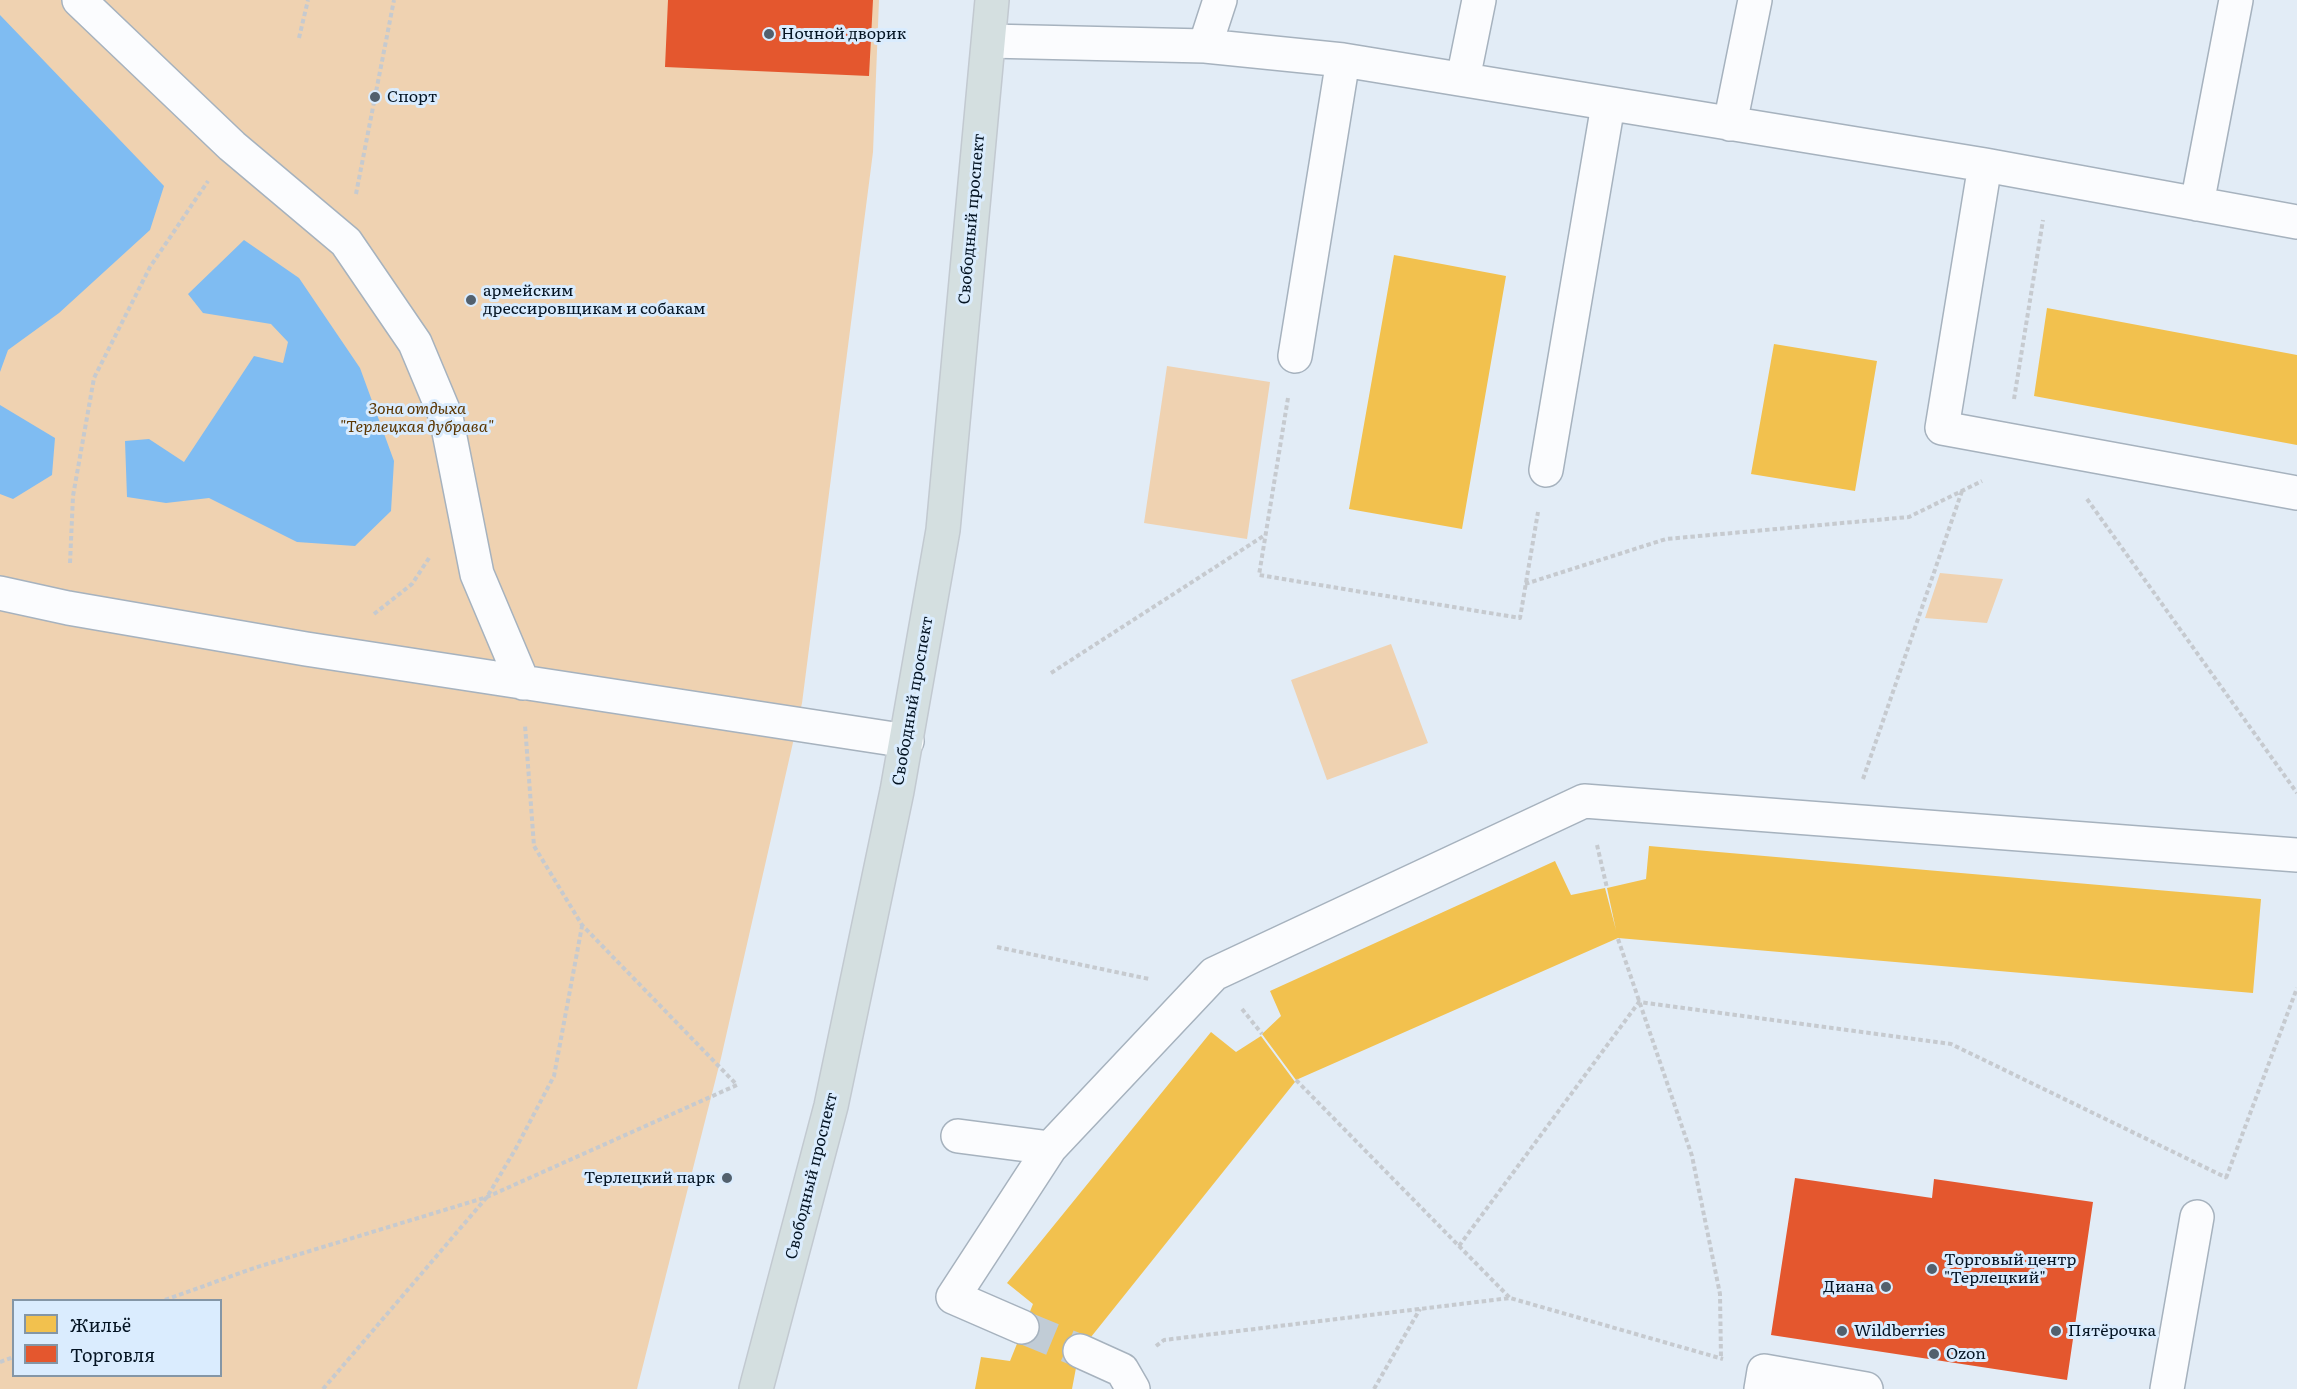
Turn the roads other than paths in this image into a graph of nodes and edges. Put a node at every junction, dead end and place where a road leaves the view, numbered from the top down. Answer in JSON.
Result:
{"nodes":[{"id":1,"x":79,"y":0,"type":"edge"},
{"id":2,"x":992,"y":0,"type":"edge"},
{"id":3,"x":1220,"y":0,"type":"edge"},
{"id":4,"x":1479,"y":0,"type":"edge"},
{"id":5,"x":1755,"y":0,"type":"edge"},
{"id":6,"x":2236,"y":0,"type":"edge"},
{"id":7,"x":989,"y":41,"type":"junction"},
{"id":8,"x":1205,"y":46,"type":"junction"},
{"id":9,"x":1343,"y":60,"type":"junction"},
{"id":10,"x":1463,"y":79,"type":"junction"},
{"id":11,"x":1608,"y":105,"type":"junction"},
{"id":12,"x":1730,"y":124,"type":"junction"},
{"id":13,"x":1985,"y":165,"type":"junction"},
{"id":14,"x":2198,"y":204,"type":"junction"},
{"id":15,"x":2297,"y":222,"type":"edge"},
{"id":16,"x":1295,"y":356,"type":"road end"},
{"id":17,"x":1546,"y":470,"type":"road end"},
{"id":18,"x":2297,"y":493,"type":"edge"},
{"id":19,"x":0,"y":593,"type":"edge"},
{"id":20,"x":523,"y":683,"type":"junction"},
{"id":21,"x":907,"y":741,"type":"junction"},
{"id":22,"x":2297,"y":855,"type":"edge"},
{"id":23,"x":958,"y":1136,"type":"dead end"},
{"id":24,"x":1050,"y":1148,"type":"junction"},
{"id":25,"x":2197,"y":1217,"type":"road end"},
{"id":26,"x":1022,"y":1327,"type":"tunnel mouth"},
{"id":27,"x":1080,"y":1351,"type":"tunnel mouth"},
{"id":28,"x":1127,"y":1379,"type":"edge"},
{"id":29,"x":1763,"y":1380,"type":"edge"},
{"id":30,"x":756,"y":1389,"type":"edge"},
{"id":31,"x":1866,"y":1389,"type":"edge"},
{"id":32,"x":2167,"y":1389,"type":"edge"}],
"edges":[{"from":1,"to":20,"type":"lane"},
{"from":2,"to":7,"type":"main road","name":"Свободный проспект"},
{"from":3,"to":8,"type":"lane"},
{"from":4,"to":10,"type":"lane"},
{"from":5,"to":12,"type":"lane"},
{"from":6,"to":14,"type":"lane"},
{"from":7,"to":8,"type":"lane"},
{"from":7,"to":21,"type":"main road","name":"Свободный проспект"},
{"from":8,"to":9,"type":"lane"},
{"from":9,"to":10,"type":"lane"},
{"from":9,"to":16,"type":"lane"},
{"from":10,"to":11,"type":"lane"},
{"from":11,"to":12,"type":"lane"},
{"from":11,"to":17,"type":"lane"},
{"from":12,"to":13,"type":"lane"},
{"from":13,"to":14,"type":"lane"},
{"from":13,"to":18,"type":"lane"},
{"from":14,"to":15,"type":"lane"},
{"from":19,"to":20,"type":"lane"},
{"from":20,"to":21,"type":"lane"},
{"from":21,"to":30,"type":"main road","name":"Свободный проспект"},
{"from":22,"to":24,"type":"lane"},
{"from":23,"to":24,"type":"lane"},
{"from":24,"to":26,"type":"lane"},
{"from":25,"to":32,"type":"lane"},
{"from":27,"to":28,"type":"lane"},
{"from":29,"to":31,"type":"lane"}]}
